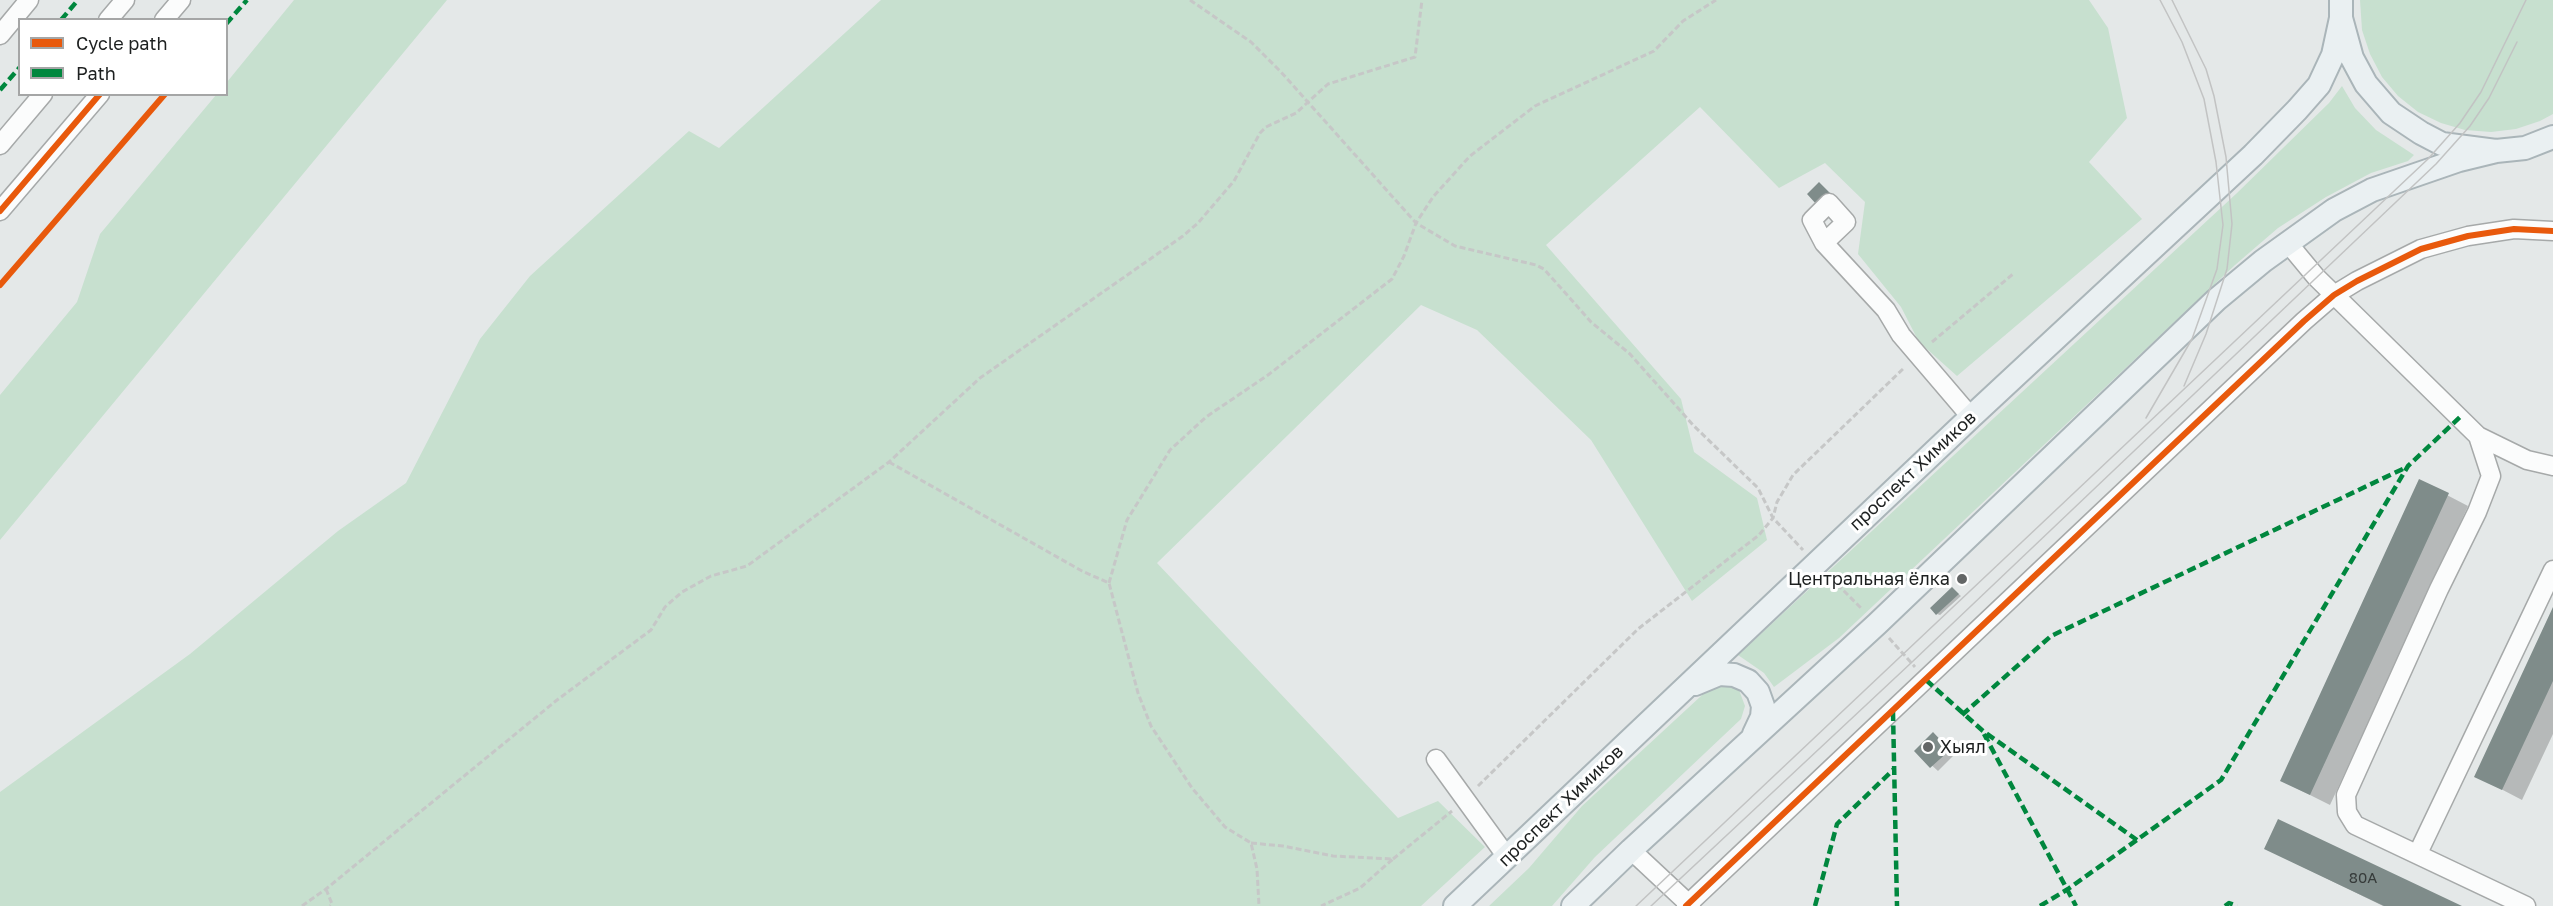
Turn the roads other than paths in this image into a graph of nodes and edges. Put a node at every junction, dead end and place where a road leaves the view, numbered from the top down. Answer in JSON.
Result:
{"nodes":[{"id":1,"x":29,"y":0,"type":"edge"},
{"id":2,"x":125,"y":0,"type":"edge"},
{"id":3,"x":181,"y":0,"type":"edge"},
{"id":4,"x":2341,"y":9,"type":"edge"},
{"id":5,"x":110,"y":18,"type":"edge"},
{"id":6,"x":167,"y":18,"type":"edge"},
{"id":7,"x":0,"y":35,"type":"edge"},
{"id":8,"x":42,"y":96,"type":"edge"},
{"id":9,"x":98,"y":96,"type":"edge"},
{"id":10,"x":2553,"y":137,"type":"edge"},
{"id":11,"x":0,"y":144,"type":"edge"},
{"id":12,"x":2525,"y":148,"type":"junction"},
{"id":13,"x":2496,"y":151,"type":"junction"},
{"id":14,"x":2553,"y":152,"type":"edge"},
{"id":15,"x":0,"y":211,"type":"edge"},
{"id":16,"x":2553,"y":231,"type":"edge"},
{"id":17,"x":2287,"y":242,"type":"junction"},
{"id":18,"x":1824,"y":243,"type":"dead end"},
{"id":19,"x":2334,"y":295,"type":"junction"},
{"id":20,"x":1971,"y":417,"type":"junction"},
{"id":21,"x":2478,"y":436,"type":"junction"},
{"id":22,"x":2553,"y":466,"type":"edge"},
{"id":23,"x":2553,"y":570,"type":"edge"},
{"id":24,"x":1684,"y":689,"type":"junction"},
{"id":25,"x":1752,"y":738,"type":"junction"},
{"id":26,"x":1436,"y":759,"type":"dead end"},
{"id":27,"x":1631,"y":850,"type":"junction"},
{"id":28,"x":2418,"y":853,"type":"junction"},
{"id":29,"x":1507,"y":857,"type":"junction"},
{"id":30,"x":1688,"y":905,"type":"edge"},
{"id":31,"x":1455,"y":906,"type":"edge"},
{"id":32,"x":1573,"y":906,"type":"edge"},
{"id":33,"x":2526,"y":906,"type":"edge"}],
"edges":[{"from":1,"to":7,"type":"street"},
{"from":2,"to":5,"type":"street"},
{"from":3,"to":6,"type":"street"},
{"from":4,"to":13,"type":"main road"},
{"from":4,"to":20,"type":"main road","name":"проспект Химиков"},
{"from":8,"to":11,"type":"street"},
{"from":9,"to":15,"type":"street"},
{"from":10,"to":12,"type":"main road"},
{"from":12,"to":13,"type":"main road"},
{"from":12,"to":14,"type":"main road"},
{"from":13,"to":17,"type":"main road"},
{"from":16,"to":19,"type":"street"},
{"from":17,"to":19,"type":"street"},
{"from":17,"to":25,"type":"main road"},
{"from":18,"to":20,"type":"street"},
{"from":19,"to":21,"type":"street"},
{"from":19,"to":30,"type":"street"},
{"from":20,"to":24,"type":"main road","name":"проспект Химиков"},
{"from":21,"to":22,"type":"street"},
{"from":21,"to":28,"type":"street"},
{"from":23,"to":28,"type":"street"},
{"from":24,"to":25,"type":"main road"},
{"from":24,"to":29,"type":"main road","name":"проспект Химиков"},
{"from":25,"to":27,"type":"main road"},
{"from":26,"to":29,"type":"street"},
{"from":27,"to":30,"type":"street"},
{"from":27,"to":32,"type":"main road"},
{"from":28,"to":33,"type":"street"},
{"from":29,"to":31,"type":"main road","name":"проспект Химиков"}]}
